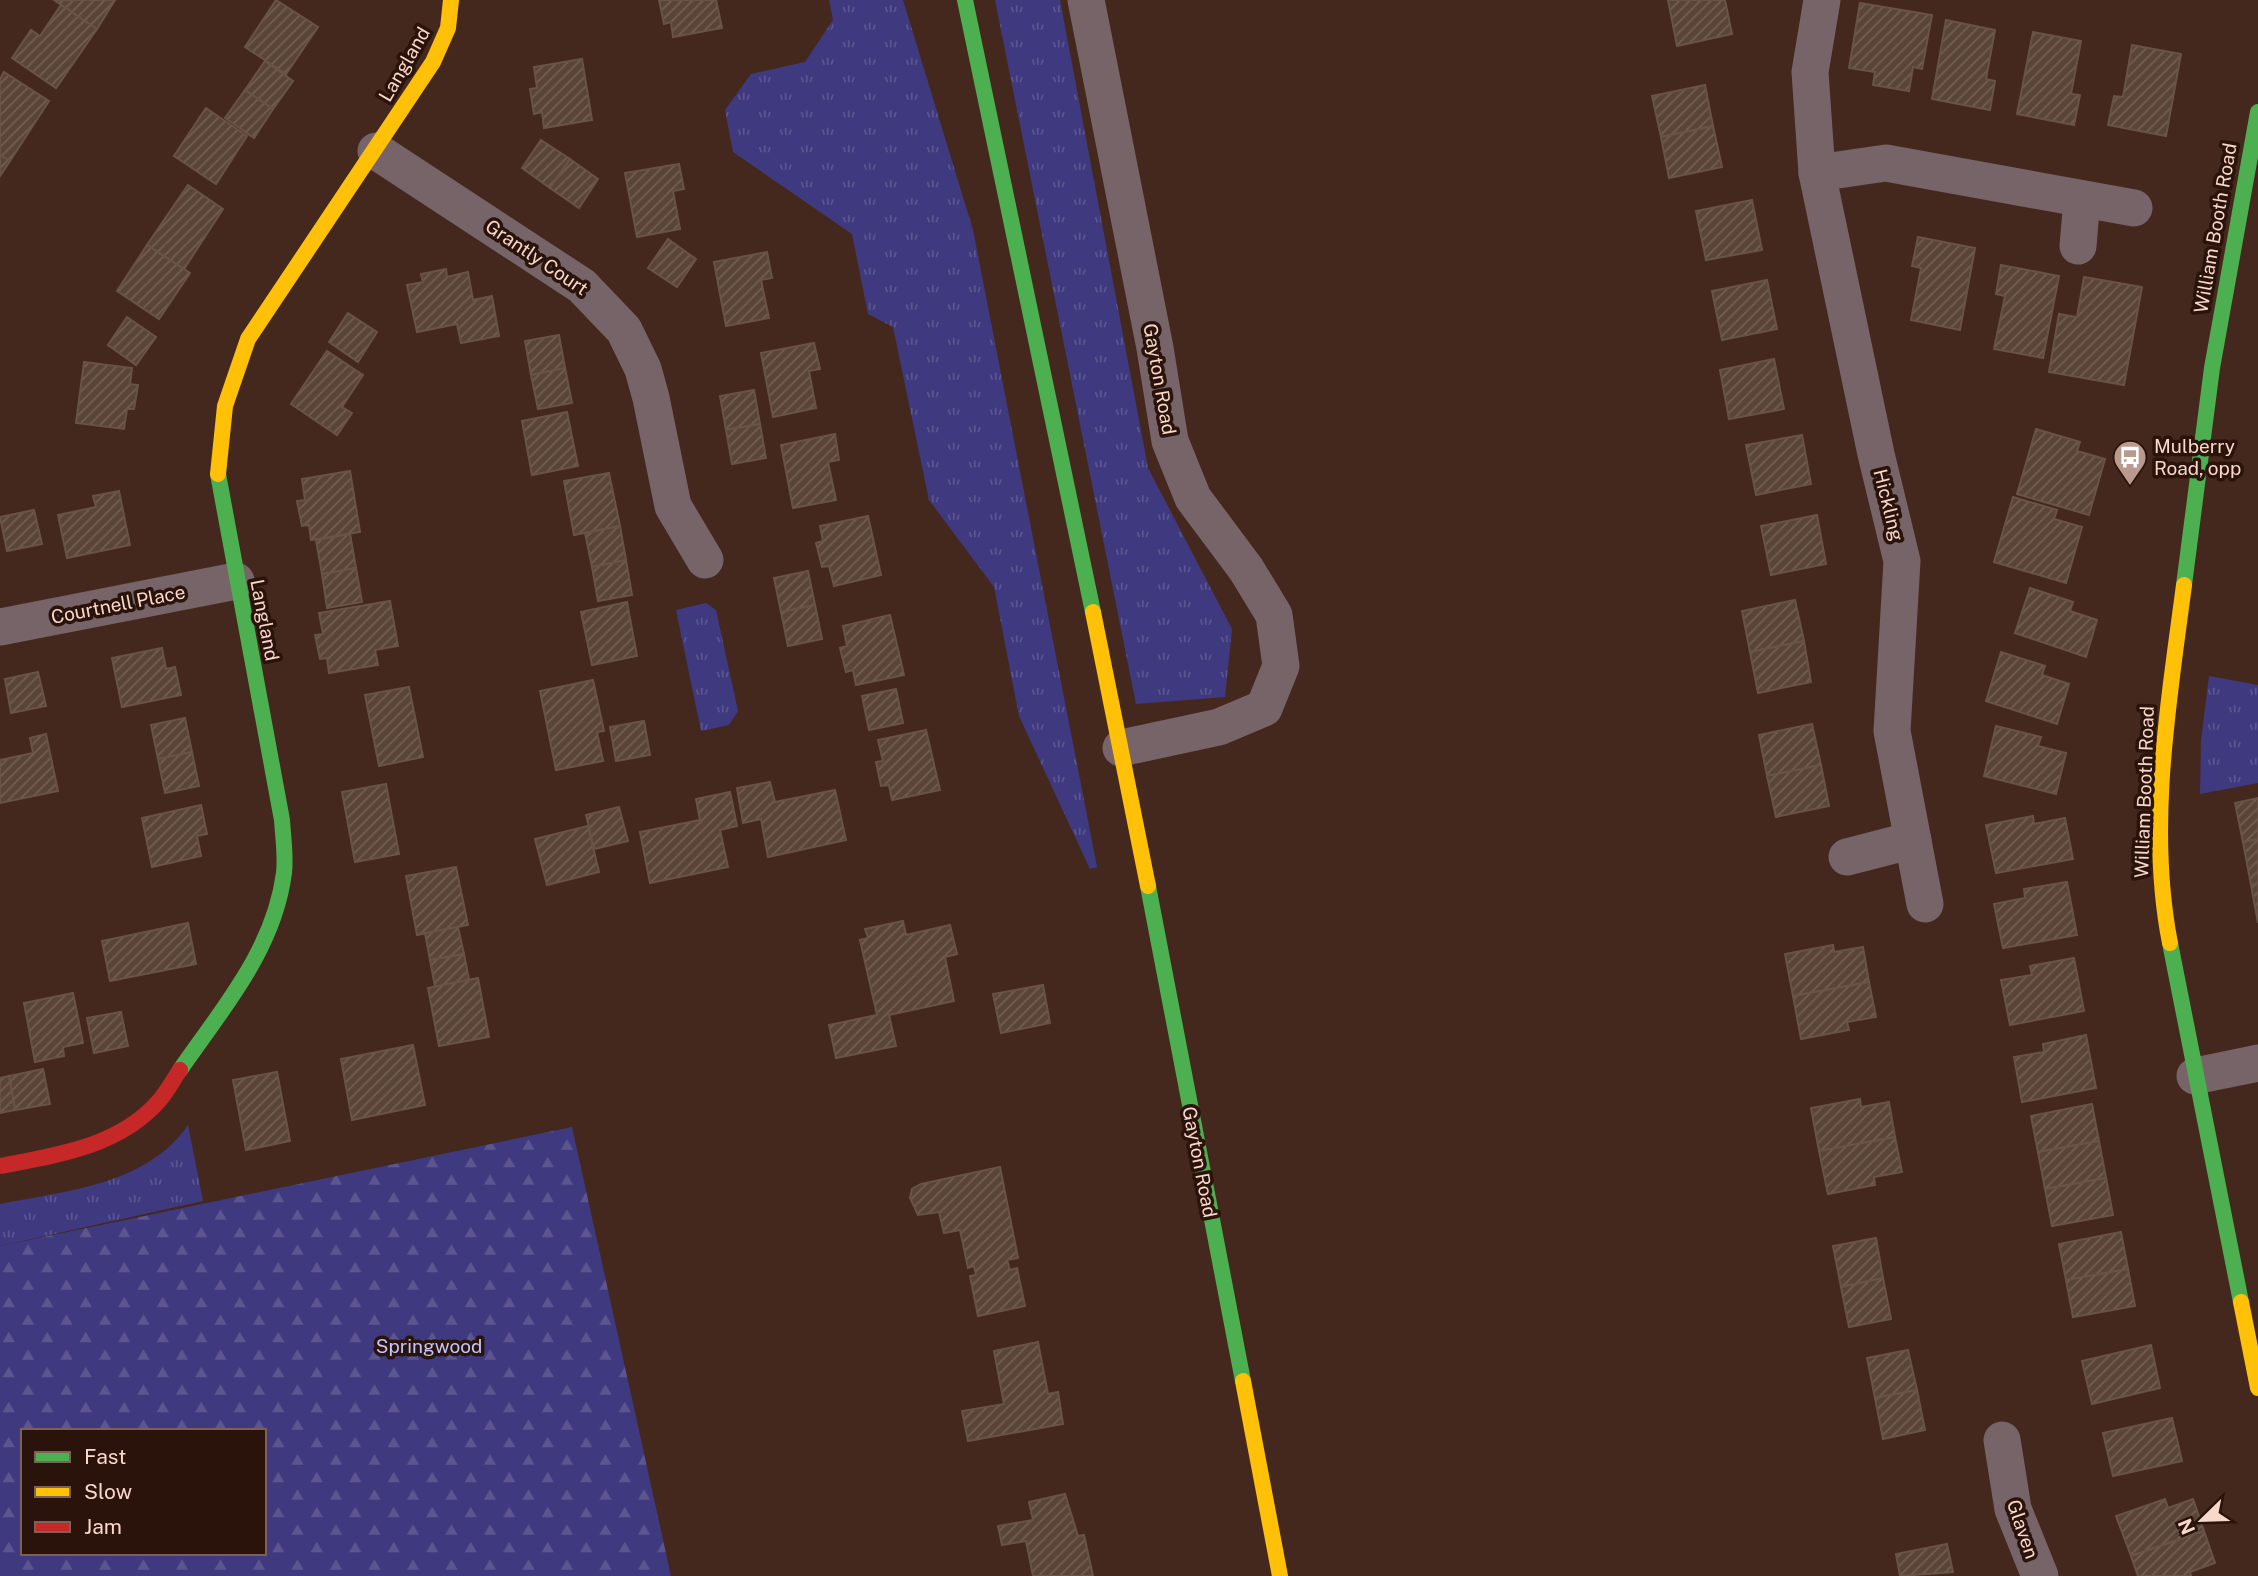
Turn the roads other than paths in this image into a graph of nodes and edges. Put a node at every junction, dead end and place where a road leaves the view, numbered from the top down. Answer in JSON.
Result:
{"nodes":[{"id":1,"x":451,"y":0,"type":"edge"},
{"id":2,"x":965,"y":0,"type":"edge"},
{"id":3,"x":1086,"y":0,"type":"edge"},
{"id":4,"x":1822,"y":0,"type":"edge"},
{"id":5,"x":2258,"y":112,"type":"edge"},
{"id":6,"x":376,"y":151,"type":"junction"},
{"id":7,"x":1817,"y":173,"type":"junction"},
{"id":8,"x":2082,"y":199,"type":"junction"},
{"id":9,"x":2134,"y":208,"type":"dead end"},
{"id":10,"x":2248,"y":211,"type":"edge"},
{"id":11,"x":2078,"y":246,"type":"dead end"},
{"id":12,"x":705,"y":560,"type":"dead end"},
{"id":13,"x":236,"y":582,"type":"junction"},
{"id":14,"x":0,"y":627,"type":"edge"},
{"id":15,"x":1121,"y":748,"type":"junction"},
{"id":16,"x":1913,"y":840,"type":"junction"},
{"id":17,"x":1847,"y":857,"type":"dead end"},
{"id":18,"x":1925,"y":904,"type":"dead end"},
{"id":19,"x":2258,"y":1063,"type":"edge"},
{"id":20,"x":2195,"y":1076,"type":"junction"},
{"id":21,"x":0,"y":1166,"type":"edge"},
{"id":22,"x":2258,"y":1388,"type":"edge"},
{"id":23,"x":2002,"y":1440,"type":"dead end"},
{"id":24,"x":1280,"y":1576,"type":"edge"},
{"id":25,"x":2040,"y":1576,"type":"edge"}],
"edges":[{"from":1,"to":6,"type":"street","name":"Langland"},
{"from":2,"to":15,"type":"street","name":"Gayton Road"},
{"from":3,"to":15,"type":"street","name":"Gayton Road"},
{"from":4,"to":7,"type":"street","name":"Hickling"},
{"from":5,"to":10,"type":"street","name":"William Booth Road"},
{"from":6,"to":12,"type":"street","name":"Grantly Court"},
{"from":6,"to":13,"type":"street","name":"Langland"},
{"from":7,"to":8,"type":"street"},
{"from":7,"to":16,"type":"street","name":"Hickling"},
{"from":8,"to":9,"type":"street"},
{"from":8,"to":11,"type":"street"},
{"from":10,"to":20,"type":"street","name":"William Booth Road"},
{"from":13,"to":14,"type":"street","name":"Courtnell Place"},
{"from":13,"to":21,"type":"street","name":"Langland"},
{"from":15,"to":24,"type":"street","name":"Gayton Road"},
{"from":16,"to":17,"type":"street"},
{"from":16,"to":18,"type":"street","name":"Hickling"},
{"from":19,"to":20,"type":"street"},
{"from":20,"to":22,"type":"street","name":"William Booth Road"},
{"from":23,"to":25,"type":"street","name":"Glaven"}]}
